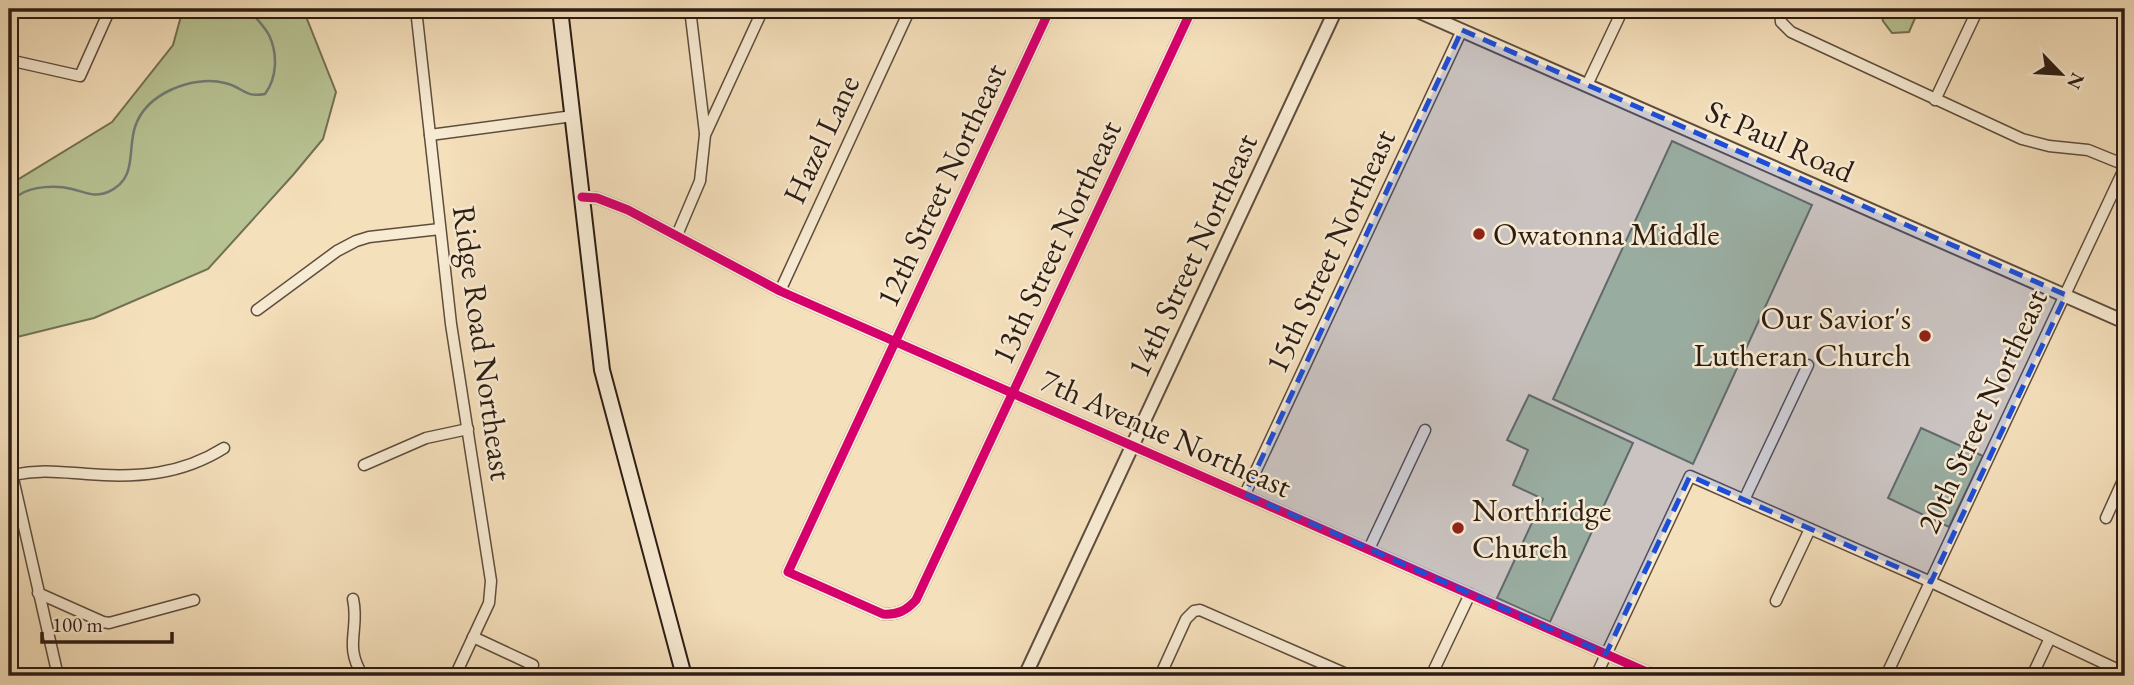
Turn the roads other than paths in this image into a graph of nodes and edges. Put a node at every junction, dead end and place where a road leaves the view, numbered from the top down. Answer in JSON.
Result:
{"nodes":[{"id":1,"x":110,"y":9,"type":"edge"},
{"id":2,"x":415,"y":9,"type":"edge"},
{"id":3,"x":560,"y":9,"type":"edge"},
{"id":4,"x":690,"y":9,"type":"edge"},
{"id":5,"x":763,"y":9,"type":"edge"},
{"id":6,"x":910,"y":9,"type":"edge"},
{"id":7,"x":1050,"y":9,"type":"edge"},
{"id":8,"x":1192,"y":9,"type":"edge"},
{"id":9,"x":1336,"y":9,"type":"edge"},
{"id":10,"x":1413,"y":9,"type":"edge"},
{"id":11,"x":1623,"y":9,"type":"edge"},
{"id":12,"x":1780,"y":9,"type":"edge"},
{"id":13,"x":1978,"y":9,"type":"edge"},
{"id":14,"x":1462,"y":30,"type":"junction"},
{"id":15,"x":9,"y":60,"type":"edge"},
{"id":16,"x":1587,"y":85,"type":"junction"},
{"id":17,"x":1936,"y":100,"type":"junction"},
{"id":18,"x":573,"y":116,"type":"junction"},
{"id":19,"x":430,"y":135,"type":"junction"},
{"id":20,"x":705,"y":135,"type":"junction"},
{"id":21,"x":2125,"y":166,"type":"edge"},
{"id":22,"x":582,"y":197,"type":"junction"},
{"id":23,"x":440,"y":229,"type":"junction"},
{"id":24,"x":677,"y":235,"type":"junction"},
{"id":25,"x":780,"y":291,"type":"junction"},
{"id":26,"x":2066,"y":295,"type":"junction"},
{"id":27,"x":257,"y":310,"type":"dead end"},
{"id":28,"x":2125,"y":321,"type":"edge"},
{"id":29,"x":895,"y":341,"type":"junction"},
{"id":30,"x":1808,"y":365,"type":"dead end"},
{"id":31,"x":1013,"y":392,"type":"junction"},
{"id":32,"x":468,"y":429,"type":"junction"},
{"id":33,"x":1425,"y":430,"type":"dead end"},
{"id":34,"x":1133,"y":445,"type":"junction"},
{"id":35,"x":224,"y":448,"type":"dead end"},
{"id":36,"x":9,"y":461,"type":"edge"},
{"id":37,"x":364,"y":465,"type":"dead end"},
{"id":38,"x":12,"y":475,"type":"junction"},
{"id":39,"x":2125,"y":476,"type":"edge"},
{"id":40,"x":1245,"y":494,"type":"junction"},
{"id":41,"x":1745,"y":500,"type":"junction"},
{"id":42,"x":2106,"y":518,"type":"dead end"},
{"id":43,"x":1810,"y":529,"type":"junction"},
{"id":44,"x":1369,"y":549,"type":"junction"},
{"id":45,"x":1931,"y":582,"type":"junction"},
{"id":46,"x":38,"y":593,"type":"junction"},
{"id":47,"x":1470,"y":594,"type":"junction"},
{"id":48,"x":353,"y":599,"type":"dead end"},
{"id":49,"x":194,"y":600,"type":"dead end"},
{"id":50,"x":1776,"y":601,"type":"dead end"},
{"id":51,"x":908,"y":608,"type":"joint"},
{"id":52,"x":473,"y":637,"type":"junction"},
{"id":53,"x":2050,"y":638,"type":"junction"},
{"id":54,"x":1606,"y":654,"type":"junction"},
{"id":55,"x":533,"y":665,"type":"dead end"},
{"id":56,"x":2125,"y":673,"type":"edge"},
{"id":57,"x":58,"y":676,"type":"edge"},
{"id":58,"x":363,"y":676,"type":"edge"},
{"id":59,"x":455,"y":676,"type":"edge"},
{"id":60,"x":684,"y":676,"type":"edge"},
{"id":61,"x":1025,"y":676,"type":"edge"},
{"id":62,"x":1160,"y":676,"type":"edge"},
{"id":63,"x":1351,"y":676,"type":"edge"},
{"id":64,"x":1431,"y":676,"type":"edge"},
{"id":65,"x":1596,"y":676,"type":"edge"},
{"id":66,"x":1656,"y":676,"type":"edge"},
{"id":67,"x":1886,"y":676,"type":"edge"},
{"id":68,"x":2032,"y":676,"type":"edge"}],
"edges":[{"from":1,"to":15,"type":"street"},
{"from":2,"to":19,"type":"street","name":"Ridge Road Northeast"},
{"from":3,"to":18,"type":"main road"},
{"from":4,"to":20,"type":"street"},
{"from":5,"to":20,"type":"street"},
{"from":6,"to":25,"type":"street","name":"Hazel Lane"},
{"from":7,"to":29,"type":"street","name":"12th Street Northeast"},
{"from":8,"to":31,"type":"street","name":"13th Street Northeast"},
{"from":9,"to":34,"type":"street","name":"14th Street Northeast"},
{"from":10,"to":14,"type":"street","name":"St Paul Road"},
{"from":11,"to":16,"type":"street"},
{"from":12,"to":17,"type":"street"},
{"from":13,"to":17,"type":"street"},
{"from":14,"to":16,"type":"street","name":"St Paul Road"},
{"from":14,"to":40,"type":"street","name":"15th Street Northeast"},
{"from":16,"to":26,"type":"street","name":"St Paul Road"},
{"from":17,"to":21,"type":"street"},
{"from":18,"to":19,"type":"street"},
{"from":18,"to":22,"type":"main road"},
{"from":19,"to":23,"type":"street","name":"Ridge Road Northeast"},
{"from":20,"to":24,"type":"street"},
{"from":21,"to":26,"type":"street","name":"20th Street Northeast"},
{"from":22,"to":24,"type":"street","name":"7th Avenue Northeast"},
{"from":22,"to":60,"type":"main road"},
{"from":23,"to":27,"type":"street"},
{"from":23,"to":32,"type":"street","name":"Ridge Road Northeast"},
{"from":24,"to":25,"type":"street","name":"7th Avenue Northeast"},
{"from":25,"to":29,"type":"street","name":"7th Avenue Northeast"},
{"from":26,"to":28,"type":"street","name":"St Paul Road"},
{"from":26,"to":45,"type":"street","name":"20th Street Northeast"},
{"from":29,"to":31,"type":"street","name":"7th Avenue Northeast"},
{"from":29,"to":51,"type":"street","name":"12th Street Northeast"},
{"from":30,"to":41,"type":"street"},
{"from":31,"to":34,"type":"street","name":"7th Avenue Northeast"},
{"from":31,"to":51,"type":"street","name":"13th Street Northeast"},
{"from":32,"to":37,"type":"street"},
{"from":32,"to":52,"type":"street","name":"Ridge Road Northeast"},
{"from":33,"to":44,"type":"street"},
{"from":34,"to":40,"type":"street","name":"7th Avenue Northeast"},
{"from":34,"to":61,"type":"street","name":"14th Street Northeast"},
{"from":35,"to":38,"type":"street"},
{"from":36,"to":38,"type":"street"},
{"from":38,"to":46,"type":"street"},
{"from":39,"to":42,"type":"street"},
{"from":40,"to":44,"type":"street","name":"7th Avenue Northeast"},
{"from":41,"to":43,"type":"street"},
{"from":41,"to":54,"type":"street"},
{"from":43,"to":45,"type":"street"},
{"from":43,"to":50,"type":"street"},
{"from":44,"to":47,"type":"street","name":"7th Avenue Northeast"},
{"from":45,"to":53,"type":"street"},
{"from":45,"to":67,"type":"street","name":"20th Street Northeast"},
{"from":46,"to":49,"type":"street"},
{"from":46,"to":57,"type":"street"},
{"from":47,"to":54,"type":"street","name":"7th Avenue Northeast"},
{"from":47,"to":64,"type":"street"},
{"from":48,"to":58,"type":"street"},
{"from":52,"to":55,"type":"street"},
{"from":52,"to":59,"type":"street","name":"Ridge Road Northeast"},
{"from":53,"to":56,"type":"street"},
{"from":53,"to":68,"type":"street"},
{"from":54,"to":65,"type":"street"},
{"from":54,"to":66,"type":"street","name":"7th Avenue Northeast"},
{"from":62,"to":63,"type":"street"}]}
